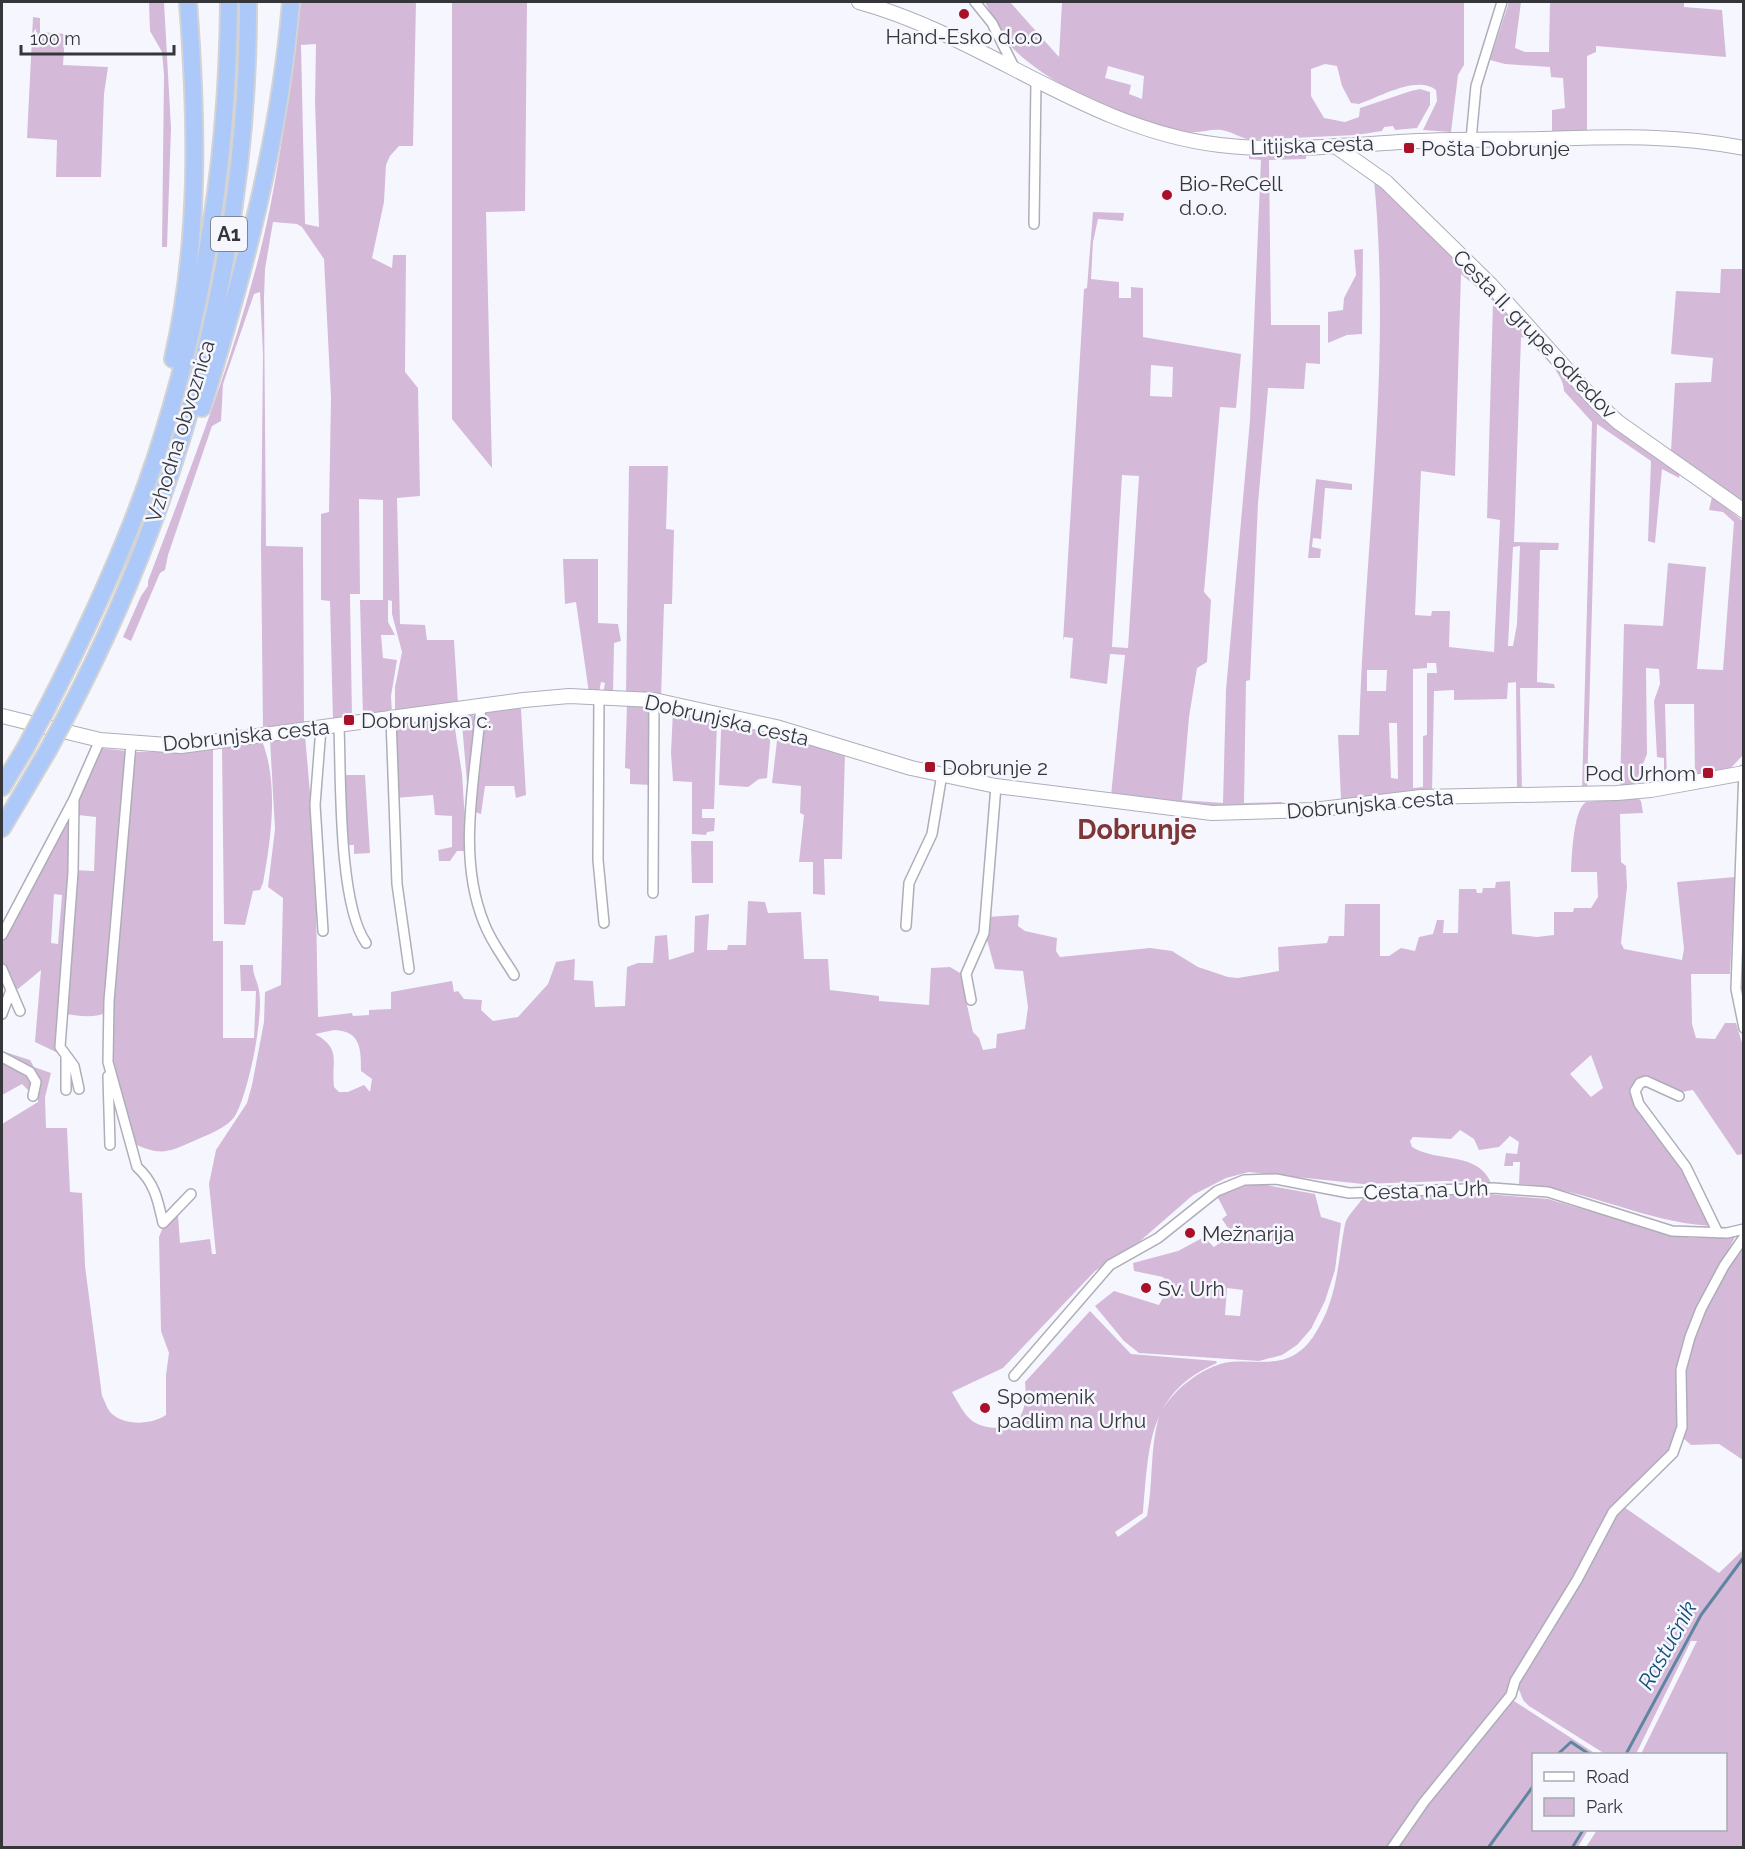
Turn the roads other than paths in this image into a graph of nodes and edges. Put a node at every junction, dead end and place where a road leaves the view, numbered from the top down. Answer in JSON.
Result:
{"nodes":[{"id":1,"x":188,"y":2,"type":"edge"},
{"id":2,"x":229,"y":2,"type":"edge"},
{"id":3,"x":248,"y":2,"type":"edge"},
{"id":4,"x":291,"y":2,"type":"edge"},
{"id":5,"x":859,"y":2,"type":"edge"},
{"id":6,"x":975,"y":2,"type":"edge"},
{"id":7,"x":1502,"y":2,"type":"edge"},
{"id":8,"x":1016,"y":70,"type":"junction"},
{"id":9,"x":1036,"y":81,"type":"junction"},
{"id":10,"x":1471,"y":140,"type":"junction"},
{"id":11,"x":1335,"y":146,"type":"junction"},
{"id":12,"x":1743,"y":148,"type":"edge"},
{"id":13,"x":1034,"y":224,"type":"dead end"},
{"id":14,"x":156,"y":459,"type":"junction"},
{"id":15,"x":175,"y":461,"type":"junction"},
{"id":16,"x":1743,"y":511,"type":"edge"},
{"id":17,"x":599,"y":696,"type":"junction"},
{"id":18,"x":654,"y":700,"type":"junction"},
{"id":19,"x":481,"y":705,"type":"junction"},
{"id":20,"x":2,"y":716,"type":"edge"},
{"id":21,"x":391,"y":718,"type":"junction"},
{"id":22,"x":339,"y":726,"type":"junction"},
{"id":23,"x":321,"y":728,"type":"junction"},
{"id":24,"x":100,"y":740,"type":"junction"},
{"id":25,"x":131,"y":744,"type":"junction"},
{"id":26,"x":1743,"y":772,"type":"edge"},
{"id":27,"x":942,"y":774,"type":"junction"},
{"id":28,"x":996,"y":786,"type":"junction"},
{"id":29,"x":2,"y":787,"type":"edge"},
{"id":30,"x":74,"y":799,"type":"junction"},
{"id":31,"x":2,"y":828,"type":"edge"},
{"id":32,"x":653,"y":893,"type":"dead end"},
{"id":33,"x":604,"y":923,"type":"dead end"},
{"id":34,"x":906,"y":927,"type":"dead end"},
{"id":35,"x":323,"y":931,"type":"dead end"},
{"id":36,"x":2,"y":935,"type":"edge"},
{"id":37,"x":366,"y":943,"type":"dead end"},
{"id":38,"x":2,"y":969,"type":"edge"},
{"id":39,"x":409,"y":969,"type":"dead end"},
{"id":40,"x":514,"y":975,"type":"dead end"},
{"id":41,"x":11,"y":990,"type":"junction"},
{"id":42,"x":971,"y":1000,"type":"dead end"},
{"id":43,"x":20,"y":1011,"type":"dead end"},
{"id":44,"x":2,"y":1014,"type":"edge"},
{"id":45,"x":1743,"y":1028,"type":"edge"},
{"id":46,"x":2,"y":1057,"type":"edge"},
{"id":47,"x":66,"y":1058,"type":"junction"},
{"id":48,"x":108,"y":1062,"type":"junction"},
{"id":49,"x":79,"y":1089,"type":"dead end"},
{"id":50,"x":66,"y":1090,"type":"dead end"},
{"id":51,"x":33,"y":1096,"type":"dead end"},
{"id":52,"x":1679,"y":1096,"type":"dead end"},
{"id":53,"x":110,"y":1145,"type":"dead end"},
{"id":54,"x":191,"y":1194,"type":"dead end"},
{"id":55,"x":1743,"y":1228,"type":"edge"},
{"id":56,"x":1718,"y":1233,"type":"junction"},
{"id":57,"x":1743,"y":1237,"type":"edge"},
{"id":58,"x":1014,"y":1376,"type":"dead end"},
{"id":59,"x":1392,"y":1848,"type":"edge"}],
"edges":[{"from":1,"to":14,"type":"highway"},
{"from":2,"to":14,"type":"highway","name":"Vzhodna obvoznica","number":"A1"},
{"from":3,"to":15,"type":"highway","name":"Vzhodna obvoznica","number":"A1"},
{"from":4,"to":15,"type":"highway"},
{"from":5,"to":8,"type":"street","name":"Litijska cesta"},
{"from":6,"to":8,"type":"street"},
{"from":7,"to":10,"type":"street"},
{"from":8,"to":9,"type":"street","name":"Litijska cesta"},
{"from":9,"to":11,"type":"street","name":"Litijska cesta"},
{"from":9,"to":13,"type":"street"},
{"from":10,"to":11,"type":"street","name":"Litijska cesta"},
{"from":10,"to":12,"type":"street","name":"Litijska cesta"},
{"from":11,"to":16,"type":"street","name":"Cesta II. grupe odredov"},
{"from":14,"to":29,"type":"highway","name":"Vzhodna obvoznica","number":"A1","bridge":true},
{"from":15,"to":31,"type":"highway","name":"Vzhodna obvoznica","number":"A1","bridge":true},
{"from":17,"to":18,"type":"street","name":"Dobrunjska cesta"},
{"from":17,"to":19,"type":"street","name":"Dobrunjska cesta"},
{"from":17,"to":33,"type":"street"},
{"from":18,"to":27,"type":"street","name":"Dobrunjska cesta"},
{"from":18,"to":32,"type":"street"},
{"from":19,"to":21,"type":"street","name":"Dobrunjska cesta"},
{"from":19,"to":40,"type":"street"},
{"from":20,"to":24,"type":"street","name":"Dobrunjska cesta"},
{"from":21,"to":22,"type":"street","name":"Dobrunjska cesta"},
{"from":21,"to":39,"type":"street"},
{"from":22,"to":23,"type":"street","name":"Dobrunjska cesta"},
{"from":22,"to":37,"type":"street"},
{"from":23,"to":25,"type":"street","name":"Dobrunjska cesta"},
{"from":23,"to":35,"type":"street"},
{"from":24,"to":25,"type":"street","name":"Dobrunjska cesta"},
{"from":24,"to":30,"type":"street"},
{"from":25,"to":48,"type":"street","name":"Dobrunjska cesta"},
{"from":26,"to":28,"type":"street","name":"Dobrunjska cesta"},
{"from":26,"to":45,"type":"street"},
{"from":27,"to":28,"type":"street","name":"Dobrunjska cesta"},
{"from":27,"to":34,"type":"street"},
{"from":28,"to":42,"type":"street"},
{"from":30,"to":36,"type":"street"},
{"from":30,"to":47,"type":"street"},
{"from":38,"to":41,"type":"street"},
{"from":41,"to":43,"type":"street"},
{"from":41,"to":44,"type":"street"},
{"from":46,"to":51,"type":"street"},
{"from":47,"to":49,"type":"street"},
{"from":47,"to":50,"type":"street"},
{"from":48,"to":53,"type":"street"},
{"from":48,"to":54,"type":"street","name":"Dobrunjska cesta"},
{"from":52,"to":56,"type":"street"},
{"from":55,"to":56,"type":"street","name":"Cesta na Urh"},
{"from":56,"to":58,"type":"street","name":"Cesta na Urh"},
{"from":57,"to":59,"type":"street"}]}
